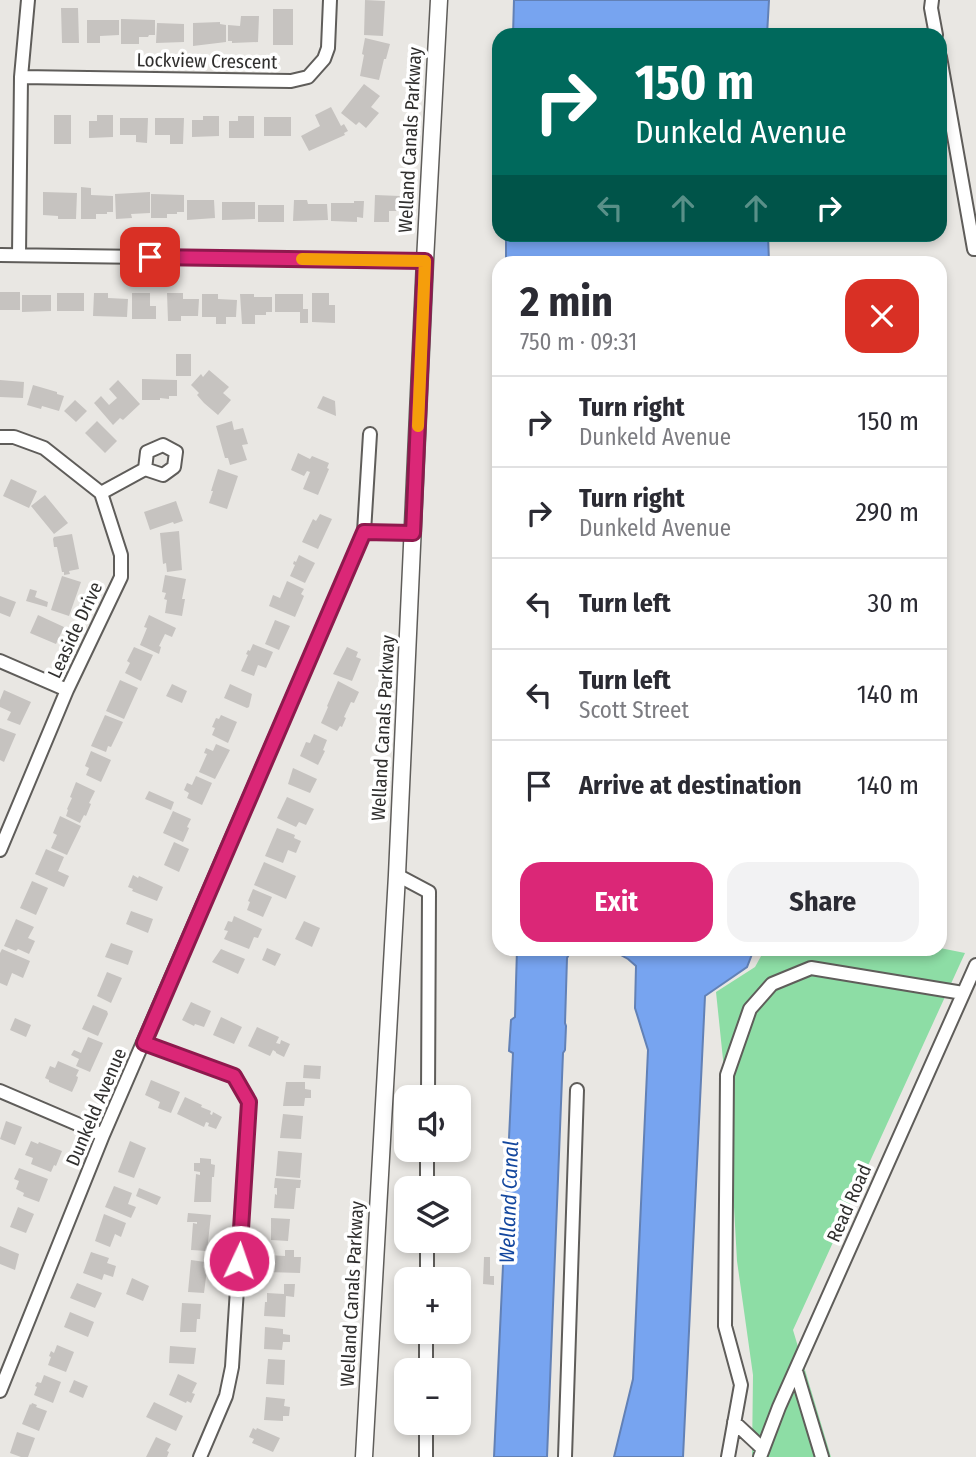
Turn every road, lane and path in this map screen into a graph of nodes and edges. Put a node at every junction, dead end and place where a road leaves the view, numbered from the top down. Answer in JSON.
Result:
{"nodes":[{"id":1,"x":28,"y":0,"type":"edge"},
{"id":2,"x":330,"y":0,"type":"edge"},
{"id":3,"x":439,"y":0,"type":"edge"},
{"id":4,"x":932,"y":0,"type":"edge"},
{"id":5,"x":935,"y":28,"type":"edge"},
{"id":6,"x":21,"y":77,"type":"junction"},
{"id":7,"x":947,"y":95,"type":"edge"},
{"id":8,"x":975,"y":249,"type":"edge"},
{"id":9,"x":0,"y":255,"type":"edge"},
{"id":10,"x":19,"y":255,"type":"junction"},
{"id":11,"x":425,"y":261,"type":"junction"},
{"id":12,"x":370,"y":434,"type":"dead end"},
{"id":13,"x":0,"y":437,"type":"edge"},
{"id":14,"x":145,"y":469,"type":"dead end"},
{"id":15,"x":101,"y":493,"type":"junction"},
{"id":16,"x":364,"y":532,"type":"junction"},
{"id":17,"x":413,"y":533,"type":"junction"},
{"id":18,"x":0,"y":661,"type":"edge"},
{"id":19,"x":67,"y":690,"type":"junction"},
{"id":20,"x":0,"y":850,"type":"edge"},
{"id":21,"x":397,"y":875,"type":"junction"},
{"id":22,"x":976,"y":965,"type":"edge"},
{"id":23,"x":963,"y":993,"type":"junction"},
{"id":24,"x":144,"y":1043,"type":"junction"},
{"id":25,"x":428,"y":1085,"type":"edge"},
{"id":26,"x":577,"y":1090,"type":"dead end"},
{"id":27,"x":0,"y":1091,"type":"edge"},
{"id":28,"x":103,"y":1135,"type":"junction"},
{"id":29,"x":796,"y":1371,"type":"junction"},
{"id":30,"x":0,"y":1391,"type":"edge"},
{"id":31,"x":734,"y":1422,"type":"junction"},
{"id":32,"x":426,"y":1435,"type":"edge"},
{"id":33,"x":761,"y":1453,"type":"edge"},
{"id":34,"x":200,"y":1457,"type":"edge"},
{"id":35,"x":364,"y":1457,"type":"edge"},
{"id":36,"x":426,"y":1457,"type":"edge"},
{"id":37,"x":565,"y":1457,"type":"edge"},
{"id":38,"x":727,"y":1457,"type":"edge"},
{"id":39,"x":821,"y":1457,"type":"edge"}],
"edges":[{"from":1,"to":6,"type":"street"},
{"from":2,"to":6,"type":"street","name":"Lockview Crescent"},
{"from":3,"to":11,"type":"main road","name":"Welland Canals Parkway"},
{"from":4,"to":5,"type":"street"},
{"from":6,"to":10,"type":"street"},
{"from":7,"to":8,"type":"street"},
{"from":9,"to":10,"type":"street"},
{"from":10,"to":11,"type":"street"},
{"from":11,"to":17,"type":"main road","name":"Welland Canals Parkway"},
{"from":12,"to":16,"type":"street","name":"Dunkeld Avenue"},
{"from":13,"to":15,"type":"street"},
{"from":14,"to":15,"type":"street"},
{"from":15,"to":19,"type":"street","name":"Leaside Drive"},
{"from":16,"to":17,"type":"street"},
{"from":16,"to":24,"type":"street","name":"Dunkeld Avenue"},
{"from":17,"to":21,"type":"main road","name":"Welland Canals Parkway"},
{"from":18,"to":19,"type":"street"},
{"from":19,"to":20,"type":"street","name":"Leaside Drive"},
{"from":21,"to":25,"type":"street"},
{"from":21,"to":35,"type":"main road","name":"Welland Canals Parkway"},
{"from":22,"to":23,"type":"street","name":"Read Road"},
{"from":23,"to":29,"type":"street","name":"Read Road"},
{"from":23,"to":31,"type":"street"},
{"from":24,"to":28,"type":"street","name":"Dunkeld Avenue"},
{"from":24,"to":34,"type":"street"},
{"from":26,"to":37,"type":"street"},
{"from":27,"to":28,"type":"street"},
{"from":28,"to":30,"type":"street","name":"Dunkeld Avenue"},
{"from":29,"to":33,"type":"street","name":"Read Road"},
{"from":29,"to":39,"type":"street"},
{"from":31,"to":33,"type":"street"},
{"from":31,"to":38,"type":"street"},
{"from":32,"to":36,"type":"street"}]}
